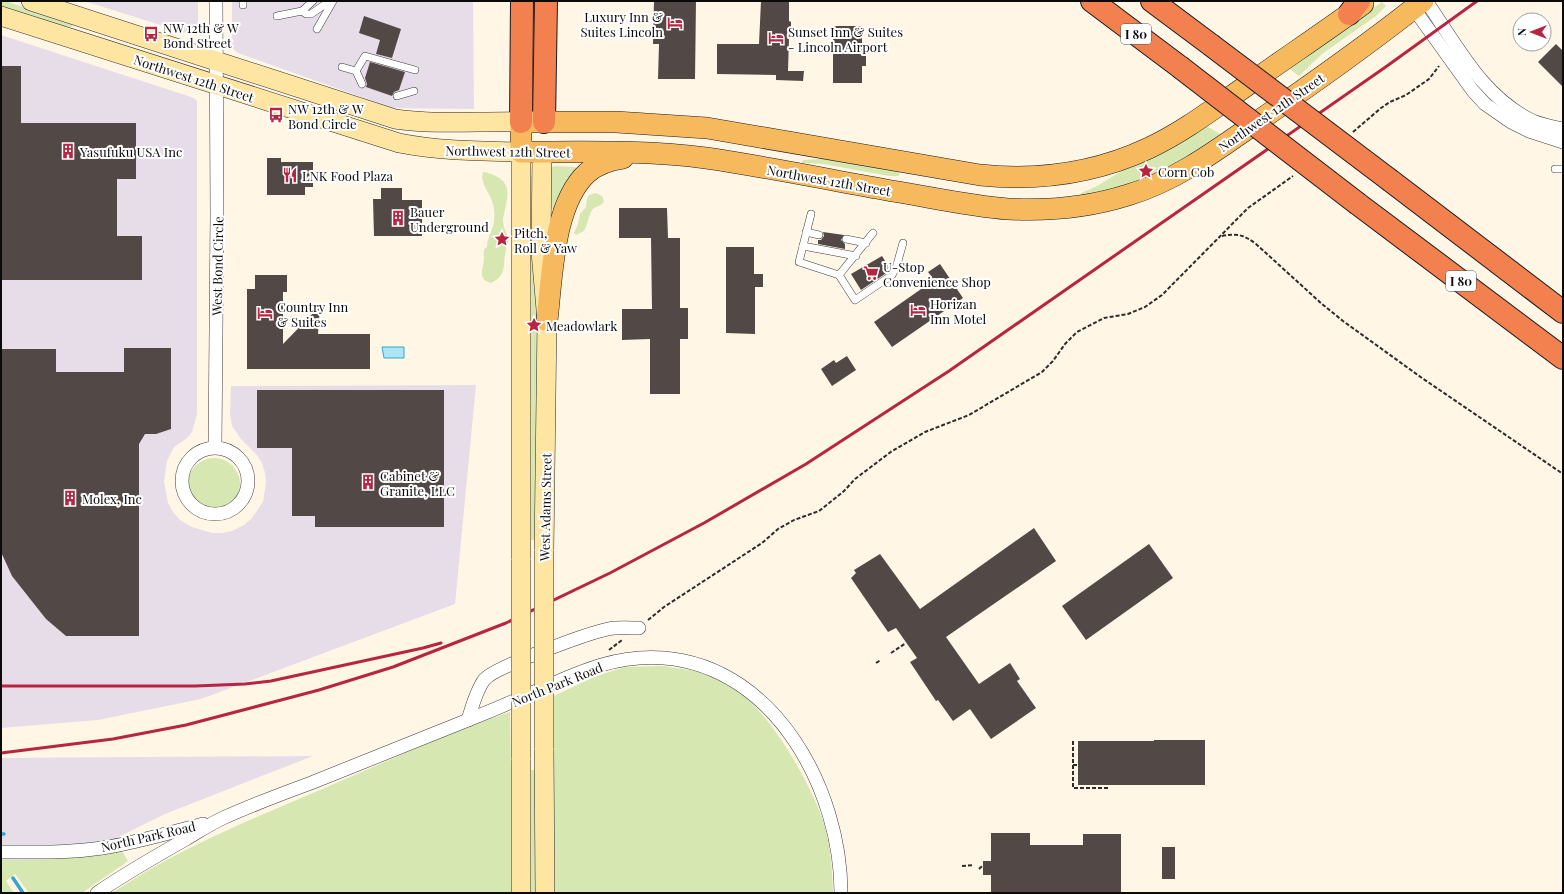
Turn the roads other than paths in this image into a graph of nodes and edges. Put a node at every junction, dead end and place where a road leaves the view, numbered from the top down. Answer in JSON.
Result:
{"nodes":[{"id":1,"x":31,"y":1,"type":"edge"},
{"id":2,"x":216,"y":1,"type":"edge"},
{"id":3,"x":313,"y":1,"type":"edge"},
{"id":4,"x":326,"y":1,"type":"edge"},
{"id":5,"x":333,"y":1,"type":"edge"},
{"id":6,"x":522,"y":1,"type":"edge"},
{"id":7,"x":546,"y":1,"type":"edge"},
{"id":8,"x":1092,"y":1,"type":"edge"},
{"id":9,"x":1152,"y":1,"type":"edge"},
{"id":10,"x":1367,"y":1,"type":"edge"},
{"id":11,"x":1418,"y":3,"type":"edge"},
{"id":12,"x":1354,"y":8,"type":"edge"},
{"id":13,"x":302,"y":11,"type":"junction"},
{"id":14,"x":1,"y":16,"type":"edge"},
{"id":15,"x":278,"y":16,"type":"dead end"},
{"id":16,"x":317,"y":29,"type":"dead end"},
{"id":17,"x":216,"y":61,"type":"junction"},
{"id":18,"x":342,"y":67,"type":"dead end"},
{"id":19,"x":415,"y":70,"type":"dead end"},
{"id":20,"x":356,"y":71,"type":"junction"},
{"id":21,"x":362,"y":84,"type":"dead end"},
{"id":22,"x":216,"y":85,"type":"junction"},
{"id":23,"x":414,"y":91,"type":"dead end"},
{"id":24,"x":397,"y":96,"type":"dead end"},
{"id":25,"x":521,"y":122,"type":"junction"},
{"id":26,"x":544,"y":122,"type":"junction"},
{"id":27,"x":1563,"y":129,"type":"edge"},
{"id":28,"x":1563,"y":142,"type":"edge"},
{"id":29,"x":521,"y":152,"type":"junction"},
{"id":30,"x":542,"y":152,"type":"junction"},
{"id":31,"x":645,"y":153,"type":"junction"},
{"id":32,"x":1555,"y":169,"type":"dead end"},
{"id":33,"x":1563,"y":169,"type":"edge"},
{"id":34,"x":811,"y":214,"type":"dead end"},
{"id":35,"x":806,"y":232,"type":"junction"},
{"id":36,"x":873,"y":233,"type":"dead end"},
{"id":37,"x":819,"y":235,"type":"dead end"},
{"id":38,"x":846,"y":239,"type":"dead end"},
{"id":39,"x":866,"y":243,"type":"junction"},
{"id":40,"x":903,"y":243,"type":"dead end"},
{"id":41,"x":803,"y":246,"type":"junction"},
{"id":42,"x":856,"y":256,"type":"junction"},
{"id":43,"x":839,"y":275,"type":"junction"},
{"id":44,"x":1563,"y":312,"type":"edge"},
{"id":45,"x":547,"y":321,"type":"junction"},
{"id":46,"x":1563,"y":358,"type":"edge"},
{"id":47,"x":215,"y":447,"type":"junction"},
{"id":48,"x":639,"y":628,"type":"road end"},
{"id":49,"x":468,"y":720,"type":"junction"},
{"id":50,"x":222,"y":819,"type":"junction"},
{"id":51,"x":1,"y":852,"type":"edge"},
{"id":52,"x":98,"y":893,"type":"edge"},
{"id":53,"x":521,"y":893,"type":"edge"},
{"id":54,"x":545,"y":893,"type":"edge"},
{"id":55,"x":841,"y":893,"type":"edge"}],
"edges":[{"from":1,"to":17,"type":"main road","name":"Northwest 12th Street"},
{"from":2,"to":17,"type":"street","name":"West Bond Circle"},
{"from":3,"to":13,"type":"lane"},
{"from":4,"to":13,"type":"lane"},
{"from":5,"to":16,"type":"lane"},
{"from":6,"to":25,"type":"highway"},
{"from":7,"to":26,"type":"highway"},
{"from":8,"to":46,"type":"highway","number":"I 80","bridge":true},
{"from":9,"to":44,"type":"highway","number":"I 80","bridge":true},
{"from":10,"to":12,"type":"main road","name":"Northwest 12th Street"},
{"from":11,"to":27,"type":"street"},
{"from":11,"to":28,"type":"street"},
{"from":11,"to":31,"type":"main road","name":"Northwest 12th Street"},
{"from":12,"to":26,"type":"main road","name":"Northwest 12th Street"},
{"from":13,"to":15,"type":"lane"},
{"from":14,"to":22,"type":"main road","name":"Northwest 12th Street"},
{"from":17,"to":22,"type":"street","name":"West Bond Circle"},
{"from":17,"to":25,"type":"main road","name":"Northwest 12th Street"},
{"from":18,"to":20,"type":"lane"},
{"from":19,"to":20,"type":"lane"},
{"from":20,"to":21,"type":"lane"},
{"from":22,"to":29,"type":"main road","name":"Northwest 12th Street"},
{"from":22,"to":47,"type":"street","name":"West Bond Circle"},
{"from":23,"to":24,"type":"lane"},
{"from":25,"to":26,"type":"main road","name":"Northwest 12th Street"},
{"from":25,"to":29,"type":"main road","name":"West Adams Street"},
{"from":26,"to":30,"type":"main road","name":"West Adams Street"},
{"from":29,"to":30,"type":"main road","name":"Northwest 12th Street"},
{"from":29,"to":53,"type":"main road","name":"West Adams Street","bridge":true},
{"from":30,"to":31,"type":"main road","name":"Northwest 12th Street"},
{"from":30,"to":45,"type":"main road","name":"West Adams Street"},
{"from":31,"to":45,"type":"main road"},
{"from":32,"to":33,"type":"lane"},
{"from":34,"to":35,"type":"lane"},
{"from":35,"to":37,"type":"lane"},
{"from":35,"to":41,"type":"lane"},
{"from":36,"to":39,"type":"lane"},
{"from":38,"to":39,"type":"lane"},
{"from":39,"to":42,"type":"lane"},
{"from":40,"to":43,"type":"lane"},
{"from":41,"to":42,"type":"lane"},
{"from":41,"to":43,"type":"lane"},
{"from":42,"to":43,"type":"lane"},
{"from":45,"to":54,"type":"main road","name":"West Adams Street","bridge":true},
{"from":47,"to":47,"type":"street"},
{"from":48,"to":49,"type":"street"},
{"from":49,"to":50,"type":"street","name":"North Park Road"},
{"from":49,"to":55,"type":"street","name":"North Park Road"},
{"from":50,"to":51,"type":"street","name":"North Park Road"},
{"from":50,"to":52,"type":"street","name":"North Park Road"}]}
